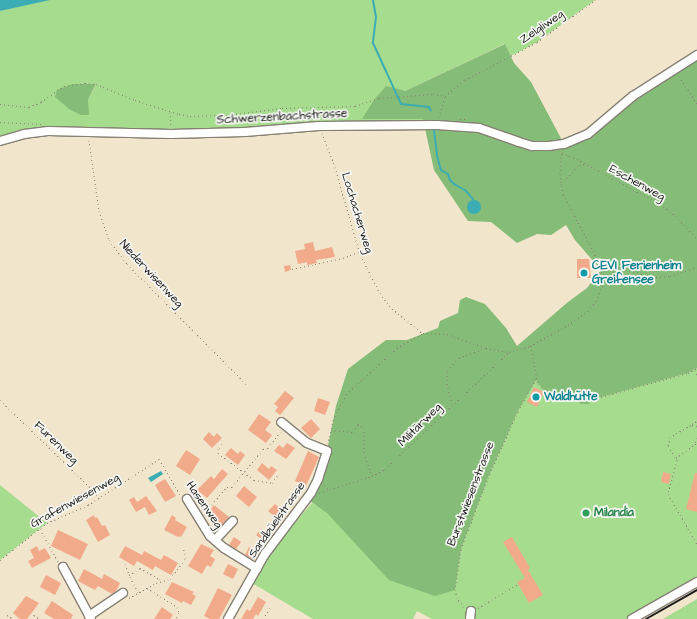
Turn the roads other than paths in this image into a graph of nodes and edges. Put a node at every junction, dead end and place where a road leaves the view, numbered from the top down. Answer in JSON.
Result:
{"nodes":[{"id":1,"x":697,"y":55,"type":"edge"},
{"id":2,"x":0,"y":141,"type":"edge"},
{"id":3,"x":283,"y":424,"type":"road end"},
{"id":4,"x":187,"y":499,"type":"road end"},
{"id":5,"x":232,"y":521,"type":"dead end"},
{"id":6,"x":215,"y":540,"type":"junction"},
{"id":7,"x":63,"y":567,"type":"dead end"},
{"id":8,"x":257,"y":569,"type":"junction"},
{"id":9,"x":697,"y":582,"type":"edge"},
{"id":10,"x":124,"y":596,"type":"road end"},
{"id":11,"x":90,"y":617,"type":"edge"},
{"id":12,"x":228,"y":619,"type":"edge"},
{"id":13,"x":632,"y":619,"type":"edge"}],
"edges":[{"from":1,"to":2,"type":"street","name":"Schwerzenbachstrasse"},
{"from":3,"to":8,"type":"street","name":"Sandbüelstrasse"},
{"from":4,"to":6,"type":"street","name":"Hasenweg"},
{"from":5,"to":6,"type":"street"},
{"from":6,"to":8,"type":"street","name":"Hasenweg"},
{"from":7,"to":11,"type":"street"},
{"from":8,"to":12,"type":"street","name":"Sandbüelstrasse"},
{"from":9,"to":13,"type":"street"},
{"from":10,"to":11,"type":"street"}]}
